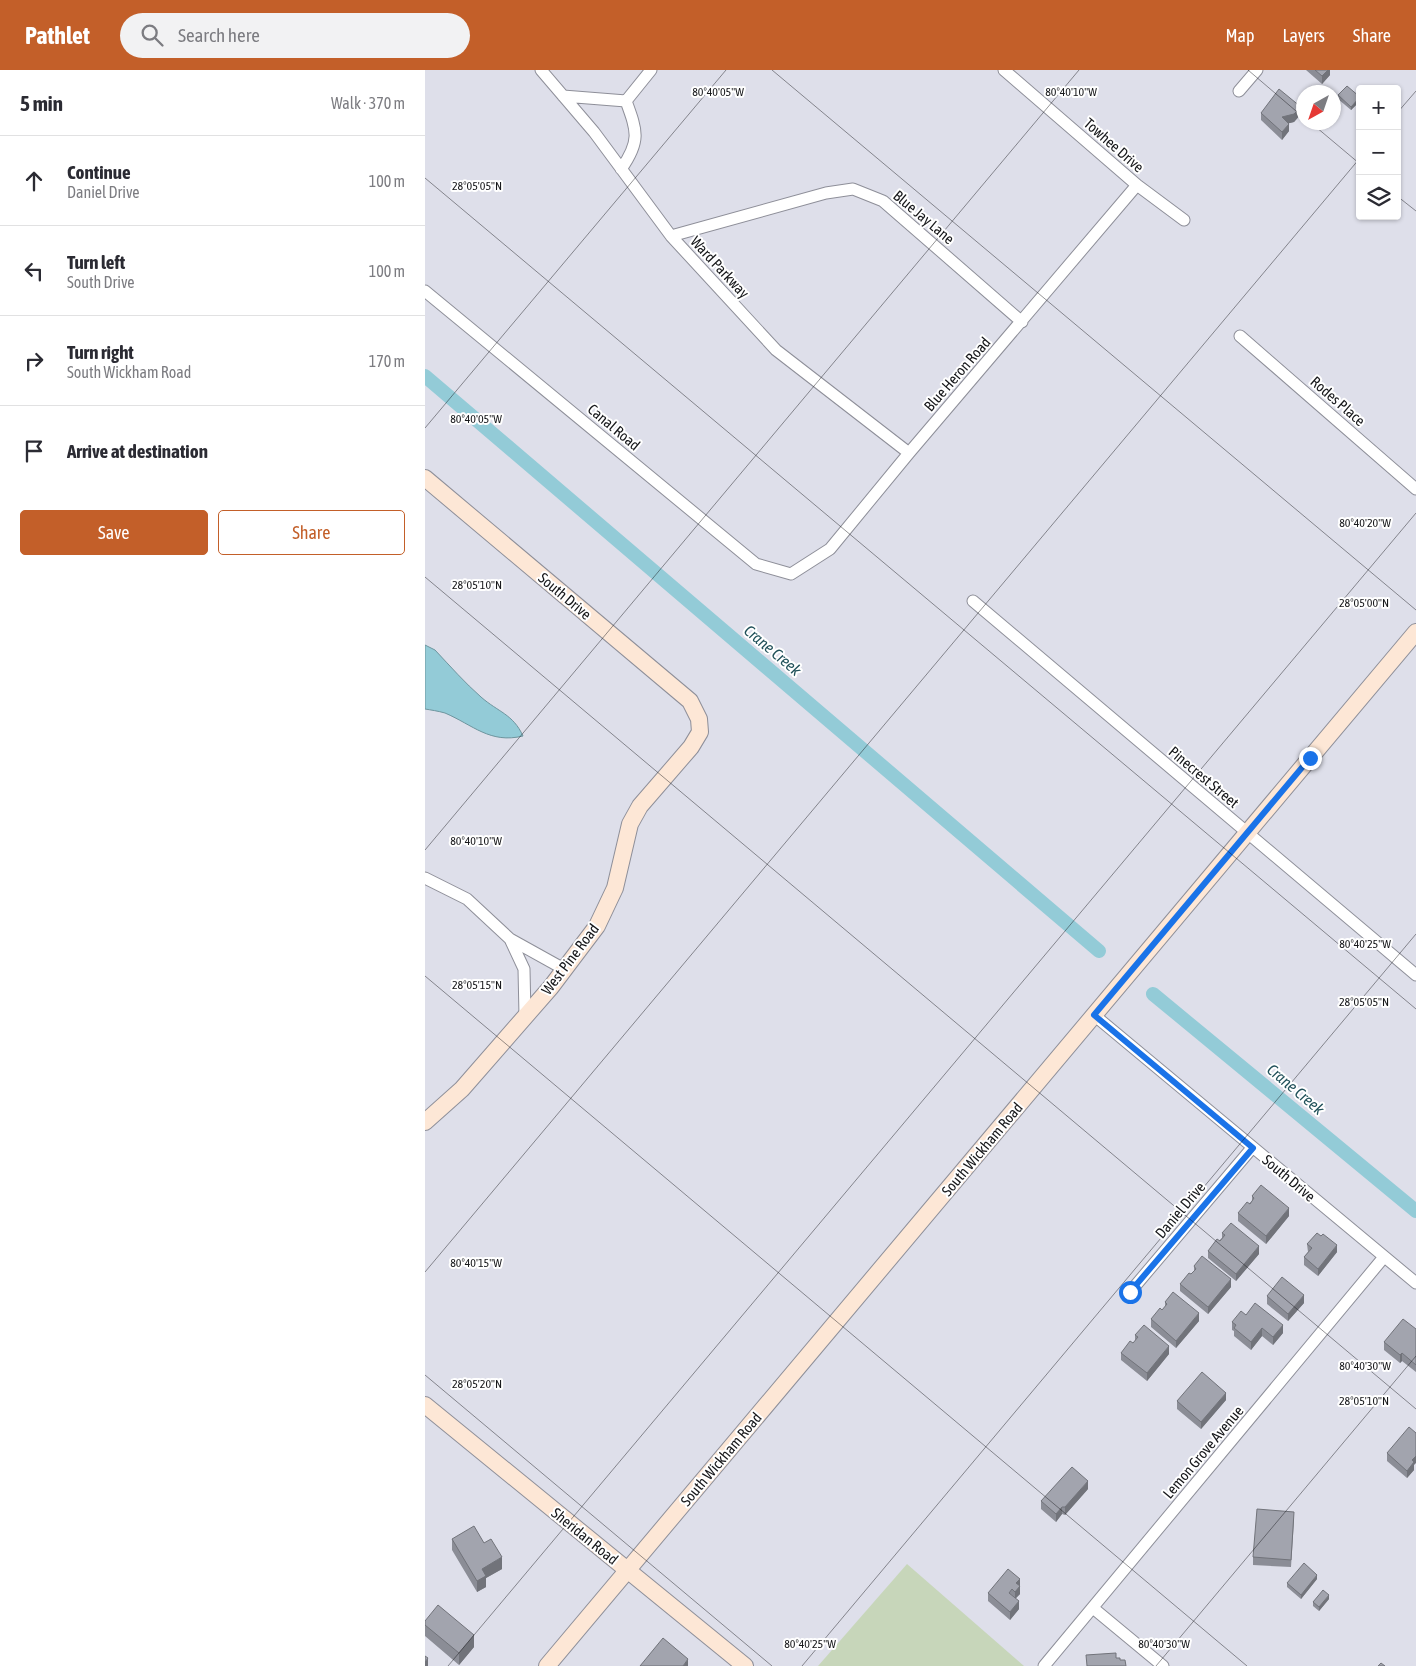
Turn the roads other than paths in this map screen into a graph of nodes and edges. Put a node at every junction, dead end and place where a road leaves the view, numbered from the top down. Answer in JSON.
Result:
{"nodes":[{"id":1,"x":541,"y":70,"type":"edge"},
{"id":2,"x":651,"y":70,"type":"edge"},
{"id":3,"x":1004,"y":70,"type":"edge"},
{"id":4,"x":1257,"y":70,"type":"edge"},
{"id":5,"x":1239,"y":91,"type":"dead end"},
{"id":6,"x":563,"y":96,"type":"junction"},
{"id":7,"x":626,"y":101,"type":"junction"},
{"id":8,"x":621,"y":169,"type":"junction"},
{"id":9,"x":1137,"y":185,"type":"junction"},
{"id":10,"x":1184,"y":220,"type":"dead end"},
{"id":11,"x":671,"y":236,"type":"junction"},
{"id":12,"x":425,"y":290,"type":"edge"},
{"id":13,"x":1022,"y":322,"type":"junction"},
{"id":14,"x":1240,"y":336,"type":"dead end"},
{"id":15,"x":909,"y":453,"type":"junction"},
{"id":16,"x":425,"y":478,"type":"edge"},
{"id":17,"x":1416,"y":489,"type":"edge"},
{"id":18,"x":791,"y":574,"type":"joint"},
{"id":19,"x":973,"y":601,"type":"dead end"},
{"id":20,"x":1416,"y":632,"type":"edge"},
{"id":21,"x":699,"y":719,"type":"joint"},
{"id":22,"x":1247,"y":832,"type":"junction"},
{"id":23,"x":425,"y":878,"type":"edge"},
{"id":24,"x":510,"y":939,"type":"junction"},
{"id":25,"x":564,"y":969,"type":"junction"},
{"id":26,"x":1416,"y":975,"type":"edge"},
{"id":27,"x":1094,"y":1015,"type":"junction"},
{"id":28,"x":525,"y":1016,"type":"junction"},
{"id":29,"x":425,"y":1122,"type":"edge"},
{"id":30,"x":1253,"y":1148,"type":"junction"},
{"id":31,"x":1384,"y":1257,"type":"junction"},
{"id":32,"x":1416,"y":1283,"type":"edge"},
{"id":33,"x":1130,"y":1292,"type":"dead end"},
{"id":34,"x":425,"y":1405,"type":"edge"},
{"id":35,"x":627,"y":1571,"type":"junction"},
{"id":36,"x":1093,"y":1608,"type":"junction"},
{"id":37,"x":547,"y":1666,"type":"edge"},
{"id":38,"x":745,"y":1666,"type":"edge"},
{"id":39,"x":1044,"y":1666,"type":"edge"},
{"id":40,"x":1163,"y":1666,"type":"edge"}],
"edges":[{"from":1,"to":6,"type":"street","name":"Ward Parkway"},
{"from":2,"to":7,"type":"street"},
{"from":3,"to":9,"type":"street","name":"Towhee Drive"},
{"from":4,"to":5,"type":"street"},
{"from":6,"to":7,"type":"street"},
{"from":6,"to":8,"type":"street","name":"Ward Parkway"},
{"from":7,"to":8,"type":"street"},
{"from":8,"to":11,"type":"street","name":"Ward Parkway"},
{"from":9,"to":10,"type":"street","name":"Towhee Drive"},
{"from":9,"to":13,"type":"street","name":"Blue Heron Road"},
{"from":11,"to":13,"type":"street","name":"Blue Jay Lane"},
{"from":11,"to":15,"type":"street","name":"Ward Parkway"},
{"from":12,"to":18,"type":"street","name":"Canal Road"},
{"from":13,"to":15,"type":"street","name":"Blue Heron Road"},
{"from":14,"to":17,"type":"street","name":"Rodes Place"},
{"from":15,"to":18,"type":"street","name":"Blue Heron Road"},
{"from":16,"to":21,"type":"main road","name":"South Drive"},
{"from":19,"to":22,"type":"street","name":"Pinecrest Street"},
{"from":20,"to":22,"type":"main road","name":"South Wickham Road"},
{"from":21,"to":25,"type":"main road","name":"West Pine Road"},
{"from":22,"to":26,"type":"street","name":"Pinecrest Street"},
{"from":22,"to":27,"type":"main road","name":"South Wickham Road"},
{"from":23,"to":24,"type":"street"},
{"from":24,"to":25,"type":"street"},
{"from":24,"to":28,"type":"street"},
{"from":25,"to":28,"type":"main road","name":"West Pine Road"},
{"from":27,"to":30,"type":"street","name":"South Drive"},
{"from":27,"to":35,"type":"main road","name":"South Wickham Road"},
{"from":28,"to":29,"type":"main road","name":"West Pine Road"},
{"from":30,"to":31,"type":"street","name":"South Drive"},
{"from":30,"to":33,"type":"street","name":"Daniel Drive"},
{"from":31,"to":32,"type":"street","name":"South Drive"},
{"from":31,"to":36,"type":"street","name":"Lemon Grove Avenue"},
{"from":34,"to":35,"type":"main road","name":"Sheridan Road"},
{"from":35,"to":37,"type":"main road","name":"South Wickham Road"},
{"from":35,"to":38,"type":"main road","name":"Sheridan Road"},
{"from":36,"to":39,"type":"street","name":"Lemon Grove Avenue"},
{"from":36,"to":40,"type":"street"}]}
